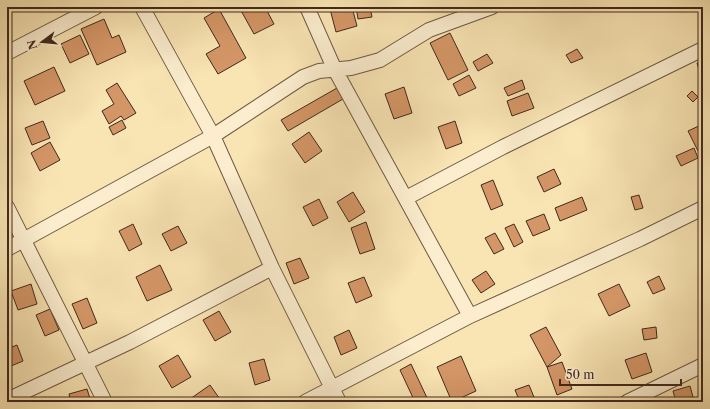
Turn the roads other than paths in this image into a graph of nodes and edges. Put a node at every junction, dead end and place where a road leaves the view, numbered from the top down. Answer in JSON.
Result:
{"nodes":[{"id":1,"x":96,"y":7,"type":"edge"},
{"id":2,"x":142,"y":7,"type":"edge"},
{"id":3,"x":307,"y":7,"type":"edge"},
{"id":4,"x":485,"y":8,"type":"edge"},
{"id":5,"x":703,"y":50,"type":"edge"},
{"id":6,"x":7,"y":53,"type":"edge"},
{"id":7,"x":334,"y":68,"type":"junction"},
{"id":8,"x":213,"y":136,"type":"junction"},
{"id":9,"x":406,"y":198,"type":"junction"},
{"id":10,"x":7,"y":207,"type":"edge"},
{"id":11,"x":703,"y":208,"type":"edge"},
{"id":12,"x":25,"y":240,"type":"junction"},
{"id":13,"x":7,"y":249,"type":"edge"},
{"id":14,"x":272,"y":268,"type":"junction"},
{"id":15,"x":470,"y":316,"type":"junction"},
{"id":16,"x":87,"y":363,"type":"junction"},
{"id":17,"x":703,"y":365,"type":"edge"},
{"id":18,"x":332,"y":389,"type":"junction"},
{"id":19,"x":7,"y":400,"type":"edge"},
{"id":20,"x":105,"y":402,"type":"edge"},
{"id":21,"x":305,"y":402,"type":"edge"},
{"id":22,"x":339,"y":402,"type":"edge"},
{"id":23,"x":627,"y":402,"type":"edge"}],
"edges":[{"from":1,"to":6,"type":"street"},
{"from":2,"to":8,"type":"street"},
{"from":3,"to":7,"type":"street"},
{"from":4,"to":7,"type":"street"},
{"from":5,"to":9,"type":"street"},
{"from":7,"to":8,"type":"street"},
{"from":7,"to":9,"type":"street"},
{"from":8,"to":12,"type":"street"},
{"from":8,"to":14,"type":"street"},
{"from":9,"to":15,"type":"street"},
{"from":10,"to":12,"type":"street"},
{"from":11,"to":15,"type":"street"},
{"from":12,"to":13,"type":"street"},
{"from":12,"to":16,"type":"street"},
{"from":14,"to":16,"type":"street"},
{"from":14,"to":18,"type":"street"},
{"from":15,"to":18,"type":"street"},
{"from":16,"to":19,"type":"street"},
{"from":16,"to":20,"type":"street"},
{"from":17,"to":23,"type":"street"},
{"from":18,"to":21,"type":"street"},
{"from":18,"to":22,"type":"street"}]}
